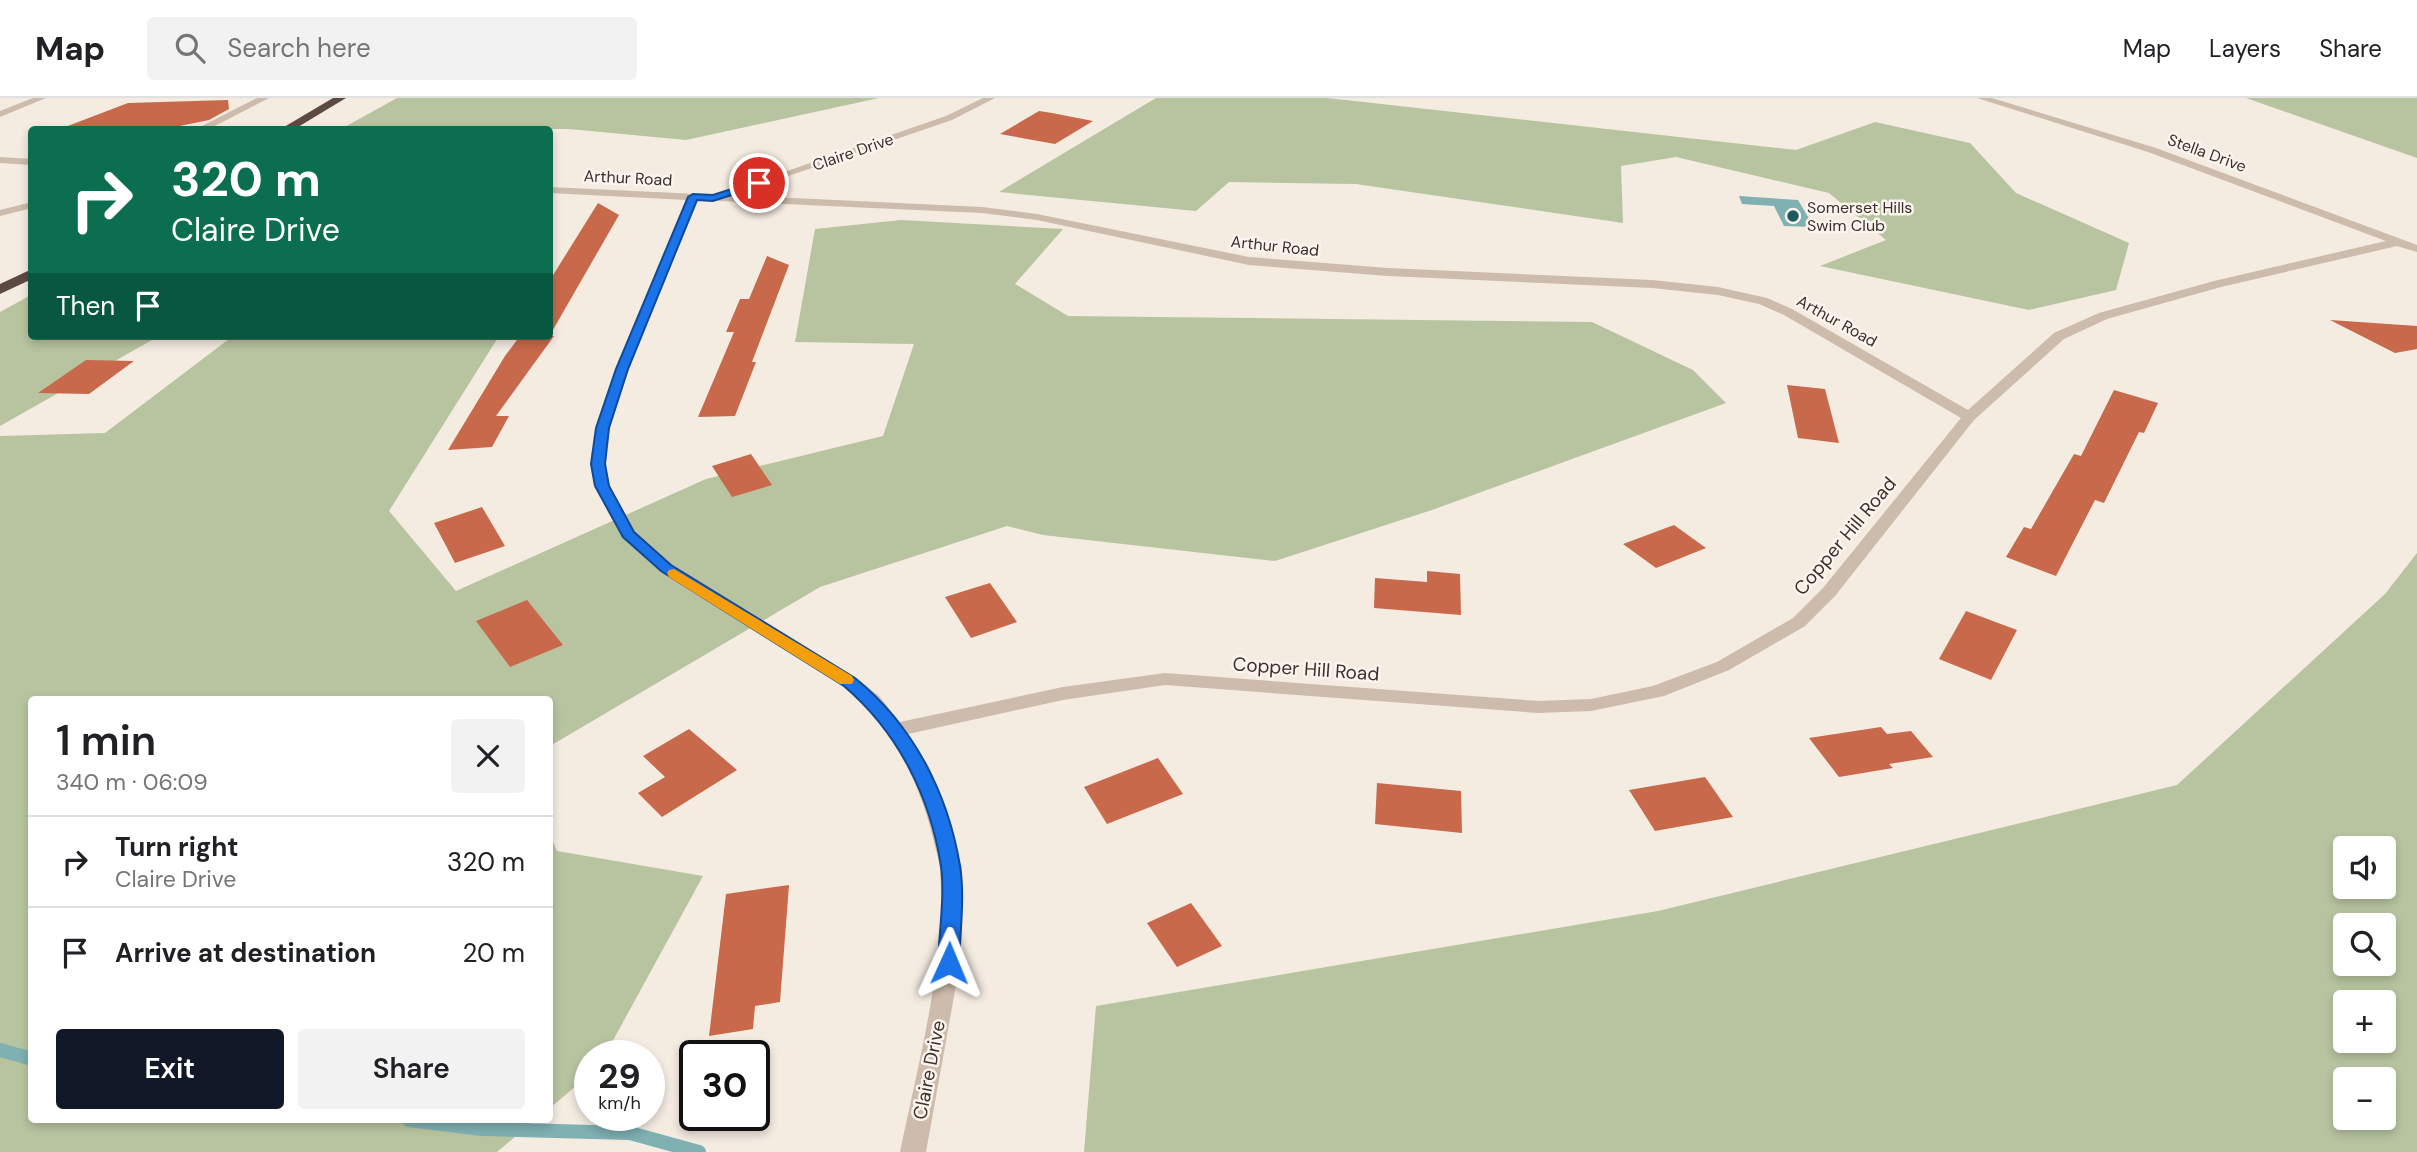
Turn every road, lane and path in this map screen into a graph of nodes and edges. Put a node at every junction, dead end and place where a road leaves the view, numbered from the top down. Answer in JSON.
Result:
{"nodes":[{"id":1,"x":41,"y":98,"type":"edge"},
{"id":2,"x":264,"y":98,"type":"edge"},
{"id":3,"x":341,"y":98,"type":"edge"},
{"id":4,"x":990,"y":98,"type":"edge"},
{"id":5,"x":1982,"y":98,"type":"edge"},
{"id":6,"x":0,"y":114,"type":"edge"},
{"id":7,"x":206,"y":126,"type":"edge"},
{"id":8,"x":291,"y":126,"type":"edge"},
{"id":9,"x":0,"y":160,"type":"edge"},
{"id":10,"x":28,"y":162,"type":"edge"},
{"id":11,"x":553,"y":190,"type":"edge"},
{"id":12,"x":693,"y":197,"type":"junction"},
{"id":13,"x":713,"y":198,"type":"junction"},
{"id":14,"x":28,"y":206,"type":"edge"},
{"id":15,"x":0,"y":213,"type":"edge"},
{"id":16,"x":2398,"y":242,"type":"junction"},
{"id":17,"x":2417,"y":249,"type":"edge"},
{"id":18,"x":28,"y":275,"type":"edge"},
{"id":19,"x":0,"y":290,"type":"edge"},
{"id":20,"x":1969,"y":417,"type":"junction"},
{"id":21,"x":896,"y":730,"type":"junction"},
{"id":22,"x":914,"y":1152,"type":"edge"}],
"edges":[{"from":1,"to":6,"type":"street"},
{"from":2,"to":7,"type":"street"},
{"from":3,"to":8,"type":"highway"},
{"from":4,"to":13,"type":"street","name":"Claire Drive"},
{"from":5,"to":16,"type":"street","name":"Stella Drive"},
{"from":9,"to":10,"type":"street"},
{"from":11,"to":12,"type":"street","name":"Arthur Road"},
{"from":12,"to":13,"type":"street","name":"Arthur Road"},
{"from":12,"to":21,"type":"street","name":"Claire Drive"},
{"from":13,"to":20,"type":"street","name":"Arthur Road"},
{"from":14,"to":15,"type":"street"},
{"from":16,"to":17,"type":"street","name":"Stella Drive"},
{"from":16,"to":20,"type":"street","name":"Copper Hill Road"},
{"from":18,"to":19,"type":"highway"},
{"from":20,"to":21,"type":"street","name":"Copper Hill Road"},
{"from":21,"to":22,"type":"street","name":"Claire Drive"}]}
